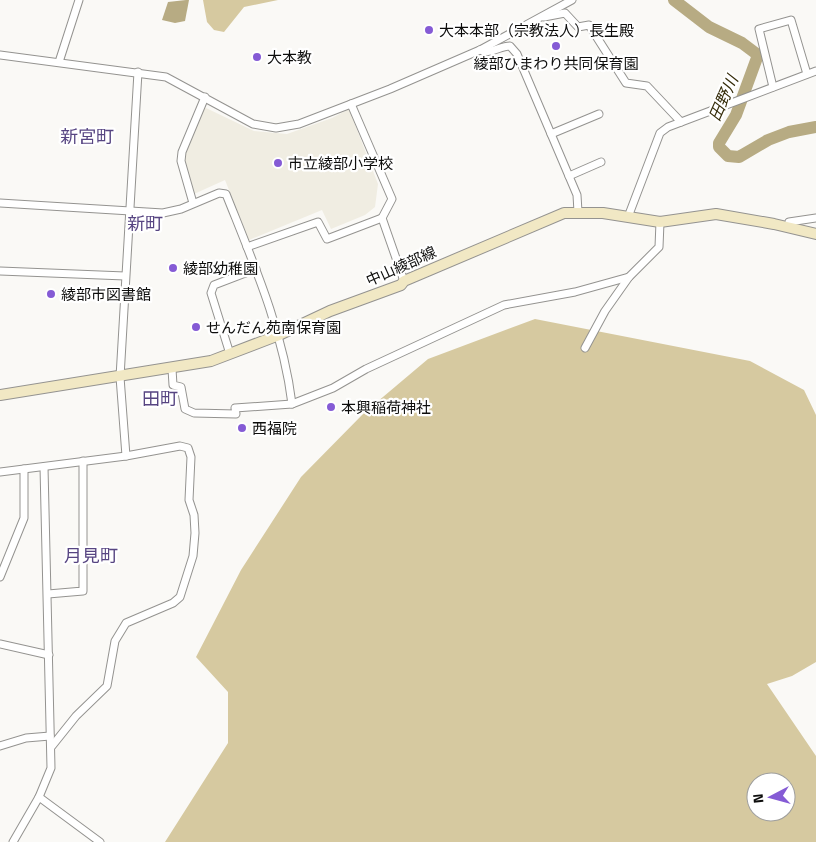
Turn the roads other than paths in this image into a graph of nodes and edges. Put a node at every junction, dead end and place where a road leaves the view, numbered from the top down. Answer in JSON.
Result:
{"nodes":[{"id":1,"x":78,"y":0,"type":"edge"},
{"id":2,"x":572,"y":0,"type":"edge"},
{"id":3,"x":539,"y":18,"type":"junction"},
{"id":4,"x":480,"y":50,"type":"junction"},
{"id":5,"x":0,"y":55,"type":"edge"},
{"id":6,"x":59,"y":62,"type":"junction"},
{"id":7,"x":816,"y":71,"type":"edge"},
{"id":8,"x":138,"y":72,"type":"junction"},
{"id":9,"x":807,"y":74,"type":"junction"},
{"id":10,"x":773,"y":87,"type":"junction"},
{"id":11,"x":205,"y":98,"type":"junction"},
{"id":12,"x":351,"y":104,"type":"junction"},
{"id":13,"x":599,"y":114,"type":"dead end"},
{"id":14,"x":681,"y":122,"type":"junction"},
{"id":15,"x":551,"y":134,"type":"junction"},
{"id":16,"x":601,"y":162,"type":"dead end"},
{"id":17,"x":569,"y":176,"type":"junction"},
{"id":18,"x":0,"y":203,"type":"edge"},
{"id":19,"x":193,"y":203,"type":"junction"},
{"id":20,"x":129,"y":209,"type":"junction"},
{"id":21,"x":578,"y":212,"type":"junction"},
{"id":22,"x":628,"y":217,"type":"junction"},
{"id":23,"x":382,"y":218,"type":"junction"},
{"id":24,"x":816,"y":218,"type":"edge"},
{"id":25,"x":660,"y":222,"type":"junction"},
{"id":26,"x":789,"y":227,"type":"junction"},
{"id":27,"x":816,"y":234,"type":"edge"},
{"id":28,"x":247,"y":247,"type":"junction"},
{"id":29,"x":256,"y":269,"type":"junction"},
{"id":30,"x":0,"y":271,"type":"edge"},
{"id":31,"x":125,"y":276,"type":"junction"},
{"id":32,"x":629,"y":276,"type":"junction"},
{"id":33,"x":404,"y":281,"type":"junction"},
{"id":34,"x":279,"y":335,"type":"junction"},
{"id":35,"x":585,"y":348,"type":"dead end"},
{"id":36,"x":230,"y":354,"type":"junction"},
{"id":37,"x":172,"y":369,"type":"junction"},
{"id":38,"x":120,"y":377,"type":"junction"},
{"id":39,"x":0,"y":395,"type":"edge"},
{"id":40,"x":292,"y":404,"type":"junction"},
{"id":41,"x":126,"y":456,"type":"junction"},
{"id":42,"x":83,"y":461,"type":"junction"},
{"id":43,"x":44,"y":467,"type":"junction"},
{"id":44,"x":24,"y":469,"type":"junction"},
{"id":45,"x":0,"y":472,"type":"edge"},
{"id":46,"x":0,"y":577,"type":"edge"},
{"id":47,"x":48,"y":594,"type":"junction"},
{"id":48,"x":0,"y":644,"type":"edge"},
{"id":49,"x":49,"y":655,"type":"junction"},
{"id":50,"x":50,"y":736,"type":"junction"},
{"id":51,"x":0,"y":746,"type":"edge"},
{"id":52,"x":52,"y":746,"type":"junction"},
{"id":53,"x":39,"y":797,"type":"junction"},
{"id":54,"x":13,"y":842,"type":"edge"},
{"id":55,"x":100,"y":842,"type":"edge"}],
"edges":[{"from":1,"to":6,"type":"street"},
{"from":2,"to":3,"type":"street"},
{"from":3,"to":4,"type":"street"},
{"from":3,"to":14,"type":"street"},
{"from":4,"to":12,"type":"street"},
{"from":4,"to":15,"type":"street"},
{"from":5,"to":6,"type":"street"},
{"from":6,"to":8,"type":"street"},
{"from":7,"to":9,"type":"street"},
{"from":8,"to":11,"type":"street"},
{"from":8,"to":20,"type":"street"},
{"from":9,"to":10,"type":"street"},
{"from":9,"to":10,"type":"street"},
{"from":10,"to":14,"type":"street"},
{"from":11,"to":12,"type":"street"},
{"from":11,"to":19,"type":"street"},
{"from":12,"to":23,"type":"street"},
{"from":13,"to":15,"type":"street"},
{"from":14,"to":22,"type":"street"},
{"from":15,"to":17,"type":"street"},
{"from":16,"to":17,"type":"street"},
{"from":17,"to":21,"type":"street"},
{"from":18,"to":20,"type":"street"},
{"from":19,"to":20,"type":"street"},
{"from":19,"to":28,"type":"street"},
{"from":20,"to":31,"type":"street"},
{"from":21,"to":22,"type":"main road","name":"中山綾部線"},
{"from":21,"to":33,"type":"main road","name":"中山綾部線"},
{"from":22,"to":25,"type":"main road","name":"中山綾部線"},
{"from":23,"to":28,"type":"street"},
{"from":23,"to":33,"type":"street"},
{"from":24,"to":26,"type":"street"},
{"from":25,"to":26,"type":"main road","name":"中山綾部線"},
{"from":25,"to":32,"type":"street"},
{"from":26,"to":27,"type":"main road","name":"中山綾部線"},
{"from":28,"to":29,"type":"street"},
{"from":29,"to":34,"type":"street"},
{"from":29,"to":36,"type":"street"},
{"from":30,"to":31,"type":"street"},
{"from":31,"to":38,"type":"street"},
{"from":32,"to":35,"type":"street"},
{"from":32,"to":40,"type":"street"},
{"from":33,"to":34,"type":"main road","name":"中山綾部線"},
{"from":34,"to":36,"type":"main road","name":"中山綾部線"},
{"from":34,"to":40,"type":"street"},
{"from":36,"to":37,"type":"main road","name":"中山綾部線"},
{"from":37,"to":38,"type":"main road","name":"中山綾部線"},
{"from":37,"to":40,"type":"street"},
{"from":38,"to":39,"type":"main road","name":"中山綾部線"},
{"from":38,"to":41,"type":"street"},
{"from":41,"to":42,"type":"street"},
{"from":41,"to":52,"type":"street"},
{"from":42,"to":43,"type":"street"},
{"from":42,"to":47,"type":"street"},
{"from":43,"to":44,"type":"street"},
{"from":43,"to":47,"type":"street"},
{"from":44,"to":45,"type":"street"},
{"from":44,"to":46,"type":"street"},
{"from":47,"to":49,"type":"street"},
{"from":48,"to":49,"type":"street"},
{"from":49,"to":50,"type":"street"},
{"from":50,"to":51,"type":"street"},
{"from":50,"to":52,"type":"street"},
{"from":52,"to":53,"type":"street"},
{"from":53,"to":54,"type":"street"},
{"from":53,"to":55,"type":"street"}]}
